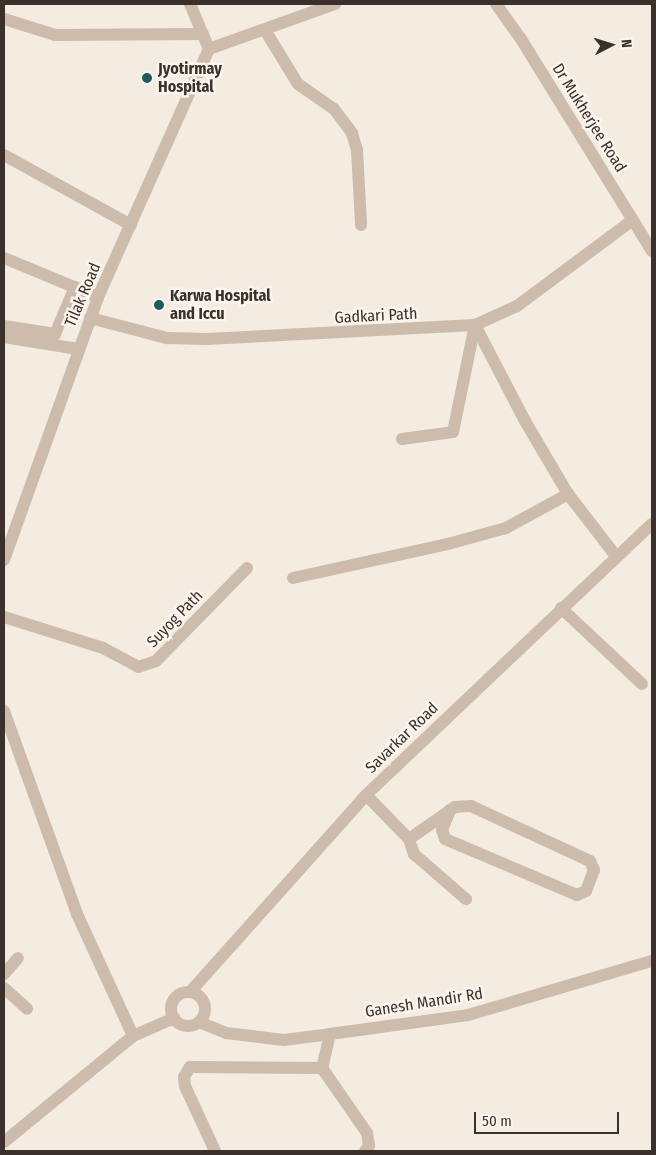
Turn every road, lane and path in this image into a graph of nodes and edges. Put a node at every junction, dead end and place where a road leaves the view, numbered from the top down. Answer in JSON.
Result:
{"nodes":[{"id":1,"x":190,"y":4,"type":"edge"},
{"id":2,"x":335,"y":4,"type":"edge"},
{"id":3,"x":496,"y":4,"type":"edge"},
{"id":4,"x":4,"y":19,"type":"edge"},
{"id":5,"x":265,"y":30,"type":"junction"},
{"id":6,"x":203,"y":34,"type":"junction"},
{"id":7,"x":209,"y":49,"type":"junction"},
{"id":8,"x":4,"y":155,"type":"edge"},
{"id":9,"x":633,"y":220,"type":"junction"},
{"id":10,"x":131,"y":225,"type":"junction"},
{"id":11,"x":361,"y":225,"type":"dead end"},
{"id":12,"x":652,"y":251,"type":"edge"},
{"id":13,"x":4,"y":258,"type":"edge"},
{"id":14,"x":74,"y":287,"type":"junction"},
{"id":15,"x":98,"y":297,"type":"junction"},
{"id":16,"x":90,"y":318,"type":"junction"},
{"id":17,"x":475,"y":325,"type":"junction"},
{"id":18,"x":4,"y":326,"type":"edge"},
{"id":19,"x":12,"y":335,"type":"edge"},
{"id":20,"x":78,"y":349,"type":"junction"},
{"id":21,"x":402,"y":439,"type":"dead end"},
{"id":22,"x":568,"y":494,"type":"junction"},
{"id":23,"x":652,"y":524,"type":"edge"},
{"id":24,"x":616,"y":556,"type":"junction"},
{"id":25,"x":4,"y":560,"type":"edge"},
{"id":26,"x":248,"y":568,"type":"dead end"},
{"id":27,"x":293,"y":578,"type":"dead end"},
{"id":28,"x":561,"y":608,"type":"junction"},
{"id":29,"x":4,"y":617,"type":"edge"},
{"id":30,"x":642,"y":684,"type":"dead end"},
{"id":31,"x":4,"y":711,"type":"edge"},
{"id":32,"x":366,"y":795,"type":"junction"},
{"id":33,"x":450,"y":810,"type":"junction"},
{"id":34,"x":409,"y":839,"type":"junction"},
{"id":35,"x":466,"y":899,"type":"dead end"},
{"id":36,"x":18,"y":958,"type":"dead end"},
{"id":37,"x":652,"y":961,"type":"edge"},
{"id":38,"x":4,"y":974,"type":"edge"},
{"id":39,"x":4,"y":988,"type":"edge"},
{"id":40,"x":190,"y":992,"type":"junction"},
{"id":41,"x":27,"y":1009,"type":"dead end"},
{"id":42,"x":174,"y":1018,"type":"junction"},
{"id":43,"x":199,"y":1022,"type":"junction"},
{"id":44,"x":330,"y":1034,"type":"junction"},
{"id":45,"x":133,"y":1036,"type":"junction"},
{"id":46,"x":322,"y":1068,"type":"junction"},
{"id":47,"x":4,"y":1142,"type":"edge"},
{"id":48,"x":216,"y":1151,"type":"edge"},
{"id":49,"x":365,"y":1151,"type":"edge"}],
"edges":[{"from":1,"to":6,"type":"street"},
{"from":2,"to":5,"type":"street"},
{"from":3,"to":9,"type":"street","name":"Dr Mukherjee Road"},
{"from":4,"to":6,"type":"street"},
{"from":5,"to":7,"type":"street"},
{"from":5,"to":11,"type":"street"},
{"from":6,"to":7,"type":"street"},
{"from":7,"to":10,"type":"street","name":"Tilak Road"},
{"from":8,"to":10,"type":"street"},
{"from":9,"to":12,"type":"street","name":"Dr Mukherjee Road"},
{"from":9,"to":17,"type":"street","name":"Gadkari Path"},
{"from":10,"to":15,"type":"street","name":"Tilak Road"},
{"from":13,"to":14,"type":"street"},
{"from":14,"to":15,"type":"street"},
{"from":14,"to":19,"type":"street"},
{"from":15,"to":16,"type":"street","name":"Tilak Road"},
{"from":16,"to":17,"type":"street","name":"Gadkari Path"},
{"from":16,"to":20,"type":"street","name":"Tilak Road"},
{"from":17,"to":21,"type":"street"},
{"from":17,"to":22,"type":"street"},
{"from":18,"to":19,"type":"street"},
{"from":19,"to":20,"type":"street"},
{"from":20,"to":25,"type":"street","name":"Tilak Road"},
{"from":22,"to":24,"type":"street"},
{"from":22,"to":27,"type":"street"},
{"from":23,"to":24,"type":"street","name":"Savarkar Road"},
{"from":24,"to":28,"type":"street","name":"Savarkar Road"},
{"from":26,"to":29,"type":"street","name":"Suyog Path"},
{"from":28,"to":30,"type":"street"},
{"from":28,"to":32,"type":"street","name":"Savarkar Road"},
{"from":31,"to":45,"type":"street"},
{"from":32,"to":34,"type":"street"},
{"from":32,"to":40,"type":"street","name":"Savarkar Road"},
{"from":33,"to":33,"type":"street"},
{"from":33,"to":34,"type":"street"},
{"from":34,"to":35,"type":"street"},
{"from":36,"to":38,"type":"street"},
{"from":37,"to":44,"type":"street","name":"Ganesh Mandir Rd"},
{"from":39,"to":41,"type":"street"},
{"from":40,"to":42,"type":"street"},
{"from":40,"to":43,"type":"street"},
{"from":42,"to":43,"type":"street"},
{"from":42,"to":45,"type":"street"},
{"from":43,"to":44,"type":"street","name":"Ganesh Mandir Rd"},
{"from":44,"to":46,"type":"street"},
{"from":45,"to":47,"type":"street"},
{"from":46,"to":48,"type":"street"},
{"from":46,"to":49,"type":"street"}]}
